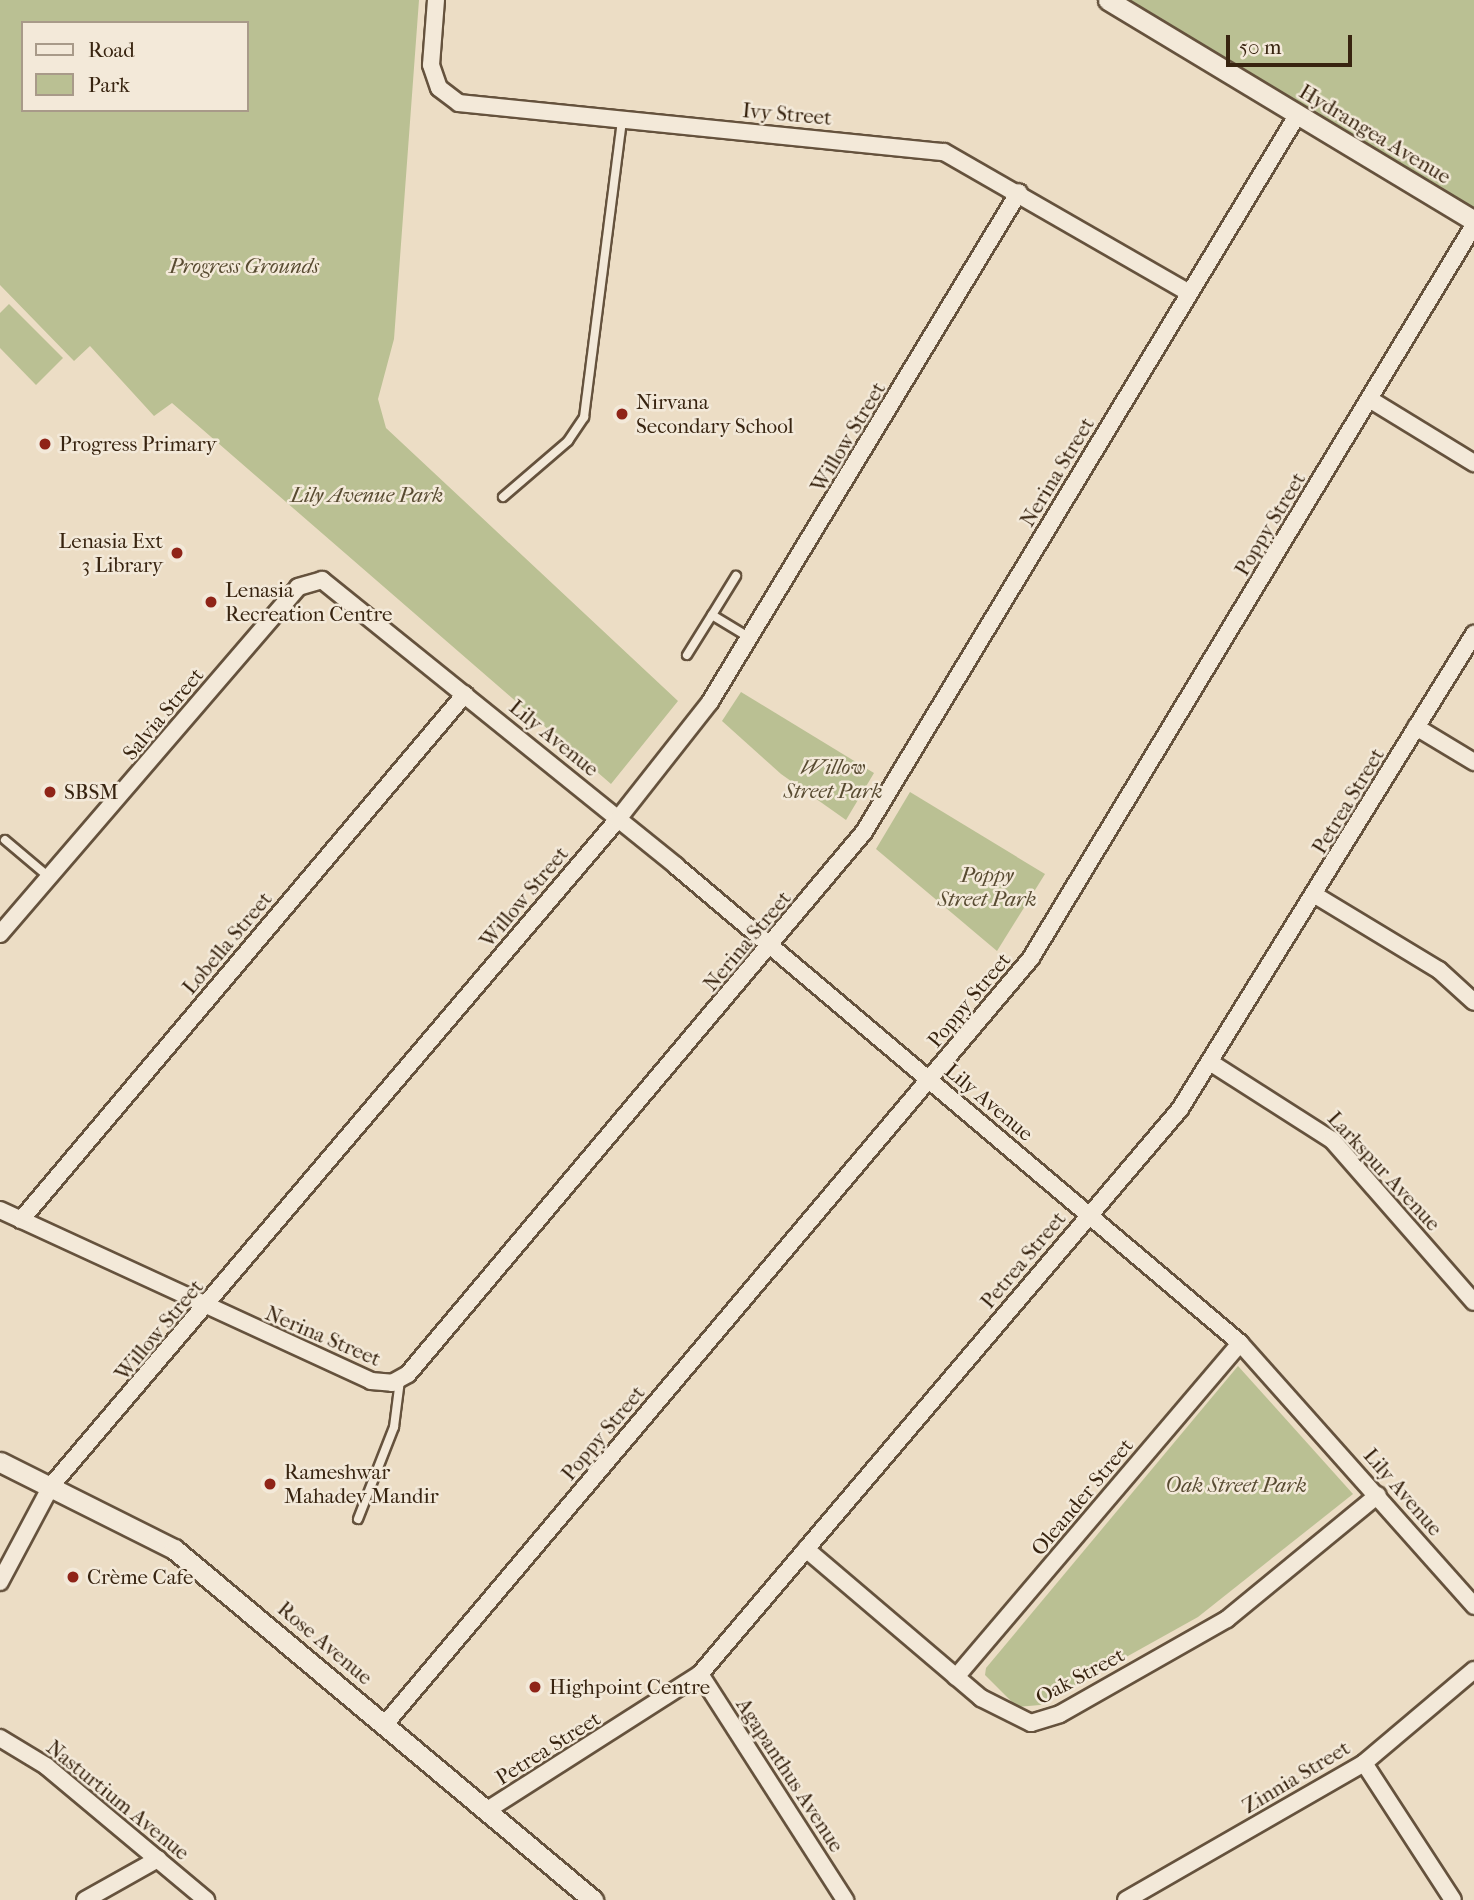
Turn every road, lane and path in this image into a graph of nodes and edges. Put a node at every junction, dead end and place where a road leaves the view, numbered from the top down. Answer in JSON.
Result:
{"nodes":[{"id":1,"x":436,"y":0,"type":"edge"},
{"id":2,"x":1108,"y":0,"type":"edge"},
{"id":3,"x":1297,"y":114,"type":"junction"},
{"id":4,"x":622,"y":121,"type":"junction"},
{"id":5,"x":1019,"y":192,"type":"junction"},
{"id":6,"x":1474,"y":223,"type":"edge"},
{"id":7,"x":1189,"y":293,"type":"junction"},
{"id":8,"x":1371,"y":400,"type":"junction"},
{"id":9,"x":1474,"y":463,"type":"edge"},
{"id":10,"x":503,"y":497,"type":"dead end"},
{"id":11,"x":736,"y":576,"type":"dead end"},
{"id":12,"x":339,"y":592,"type":"joint"},
{"id":13,"x":712,"y":615,"type":"junction"},
{"id":14,"x":1474,"y":634,"type":"edge"},
{"id":15,"x":750,"y":638,"type":"junction"},
{"id":16,"x":687,"y":655,"type":"dead end"},
{"id":17,"x":465,"y":694,"type":"junction"},
{"id":18,"x":1416,"y":727,"type":"junction"},
{"id":19,"x":1474,"y":762,"type":"edge"},
{"id":20,"x":618,"y":819,"type":"junction"},
{"id":21,"x":5,"y":840,"type":"dead end"},
{"id":22,"x":51,"y":879,"type":"junction"},
{"id":23,"x":1315,"y":895,"type":"junction"},
{"id":24,"x":0,"y":934,"type":"edge"},
{"id":25,"x":771,"y":947,"type":"junction"},
{"id":26,"x":1474,"y":1002,"type":"edge"},
{"id":27,"x":1213,"y":1064,"type":"junction"},
{"id":28,"x":930,"y":1079,"type":"junction"},
{"id":29,"x":0,"y":1210,"type":"edge"},
{"id":30,"x":1089,"y":1215,"type":"junction"},
{"id":31,"x":21,"y":1220,"type":"junction"},
{"id":32,"x":1474,"y":1302,"type":"edge"},
{"id":33,"x":206,"y":1307,"type":"junction"},
{"id":34,"x":1240,"y":1343,"type":"junction"},
{"id":35,"x":400,"y":1380,"type":"junction"},
{"id":36,"x":0,"y":1462,"type":"edge"},
{"id":37,"x":51,"y":1486,"type":"junction"},
{"id":38,"x":1378,"y":1495,"type":"junction"},
{"id":39,"x":358,"y":1519,"type":"dead end"},
{"id":40,"x":806,"y":1549,"type":"junction"},
{"id":41,"x":0,"y":1582,"type":"edge"},
{"id":42,"x":1474,"y":1606,"type":"edge"},
{"id":43,"x":1474,"y":1670,"type":"edge"},
{"id":44,"x":700,"y":1674,"type":"junction"},
{"id":45,"x":956,"y":1677,"type":"junction"},
{"id":46,"x":386,"y":1723,"type":"junction"},
{"id":47,"x":0,"y":1738,"type":"edge"},
{"id":48,"x":1364,"y":1763,"type":"junction"},
{"id":49,"x":489,"y":1809,"type":"junction"},
{"id":50,"x":158,"y":1859,"type":"junction"},
{"id":51,"x":85,"y":1900,"type":"edge"},
{"id":52,"x":206,"y":1900,"type":"edge"},
{"id":53,"x":593,"y":1900,"type":"edge"},
{"id":54,"x":845,"y":1900,"type":"edge"},
{"id":55,"x":1126,"y":1900,"type":"edge"},
{"id":56,"x":1452,"y":1900,"type":"edge"}],
"edges":[{"from":1,"to":4,"type":"street","name":"Ivy Street"},
{"from":2,"to":3,"type":"street","name":"Hydrangea Avenue"},
{"from":3,"to":6,"type":"street","name":"Hydrangea Avenue"},
{"from":3,"to":7,"type":"street","name":"Nerina Street"},
{"from":4,"to":5,"type":"street","name":"Ivy Street"},
{"from":4,"to":10,"type":"lane"},
{"from":5,"to":7,"type":"street","name":"Ivy Street"},
{"from":5,"to":15,"type":"street","name":"Willow Street"},
{"from":6,"to":8,"type":"street","name":"Poppy Street"},
{"from":7,"to":25,"type":"street","name":"Nerina Street"},
{"from":8,"to":9,"type":"street"},
{"from":8,"to":28,"type":"street","name":"Poppy Street"},
{"from":11,"to":13,"type":"lane"},
{"from":12,"to":17,"type":"street","name":"Lily Avenue"},
{"from":12,"to":22,"type":"street","name":"Salvia Street"},
{"from":13,"to":15,"type":"lane"},
{"from":13,"to":16,"type":"lane"},
{"from":14,"to":18,"type":"street","name":"Petrea Street"},
{"from":15,"to":20,"type":"street","name":"Willow Street"},
{"from":17,"to":20,"type":"street","name":"Lily Avenue"},
{"from":17,"to":31,"type":"street","name":"Lobella Street"},
{"from":18,"to":19,"type":"street"},
{"from":18,"to":23,"type":"street","name":"Petrea Street"},
{"from":20,"to":25,"type":"street","name":"Lily Avenue"},
{"from":20,"to":33,"type":"street","name":"Willow Street"},
{"from":21,"to":22,"type":"lane"},
{"from":22,"to":24,"type":"street","name":"Salvia Street"},
{"from":23,"to":26,"type":"street"},
{"from":23,"to":27,"type":"street","name":"Petrea Street"},
{"from":25,"to":28,"type":"street","name":"Lily Avenue"},
{"from":25,"to":35,"type":"street","name":"Nerina Street"},
{"from":27,"to":30,"type":"street","name":"Petrea Street"},
{"from":27,"to":32,"type":"street","name":"Larkspur Avenue"},
{"from":28,"to":30,"type":"street","name":"Lily Avenue"},
{"from":28,"to":46,"type":"street","name":"Poppy Street"},
{"from":29,"to":31,"type":"street","name":"Nerina Street"},
{"from":30,"to":34,"type":"street","name":"Lily Avenue"},
{"from":30,"to":40,"type":"street","name":"Petrea Street"},
{"from":31,"to":33,"type":"street","name":"Nerina Street"},
{"from":33,"to":35,"type":"street","name":"Nerina Street"},
{"from":33,"to":37,"type":"street","name":"Willow Street"},
{"from":34,"to":38,"type":"street","name":"Lily Avenue"},
{"from":34,"to":45,"type":"street","name":"Oleander Street"},
{"from":35,"to":39,"type":"lane"},
{"from":36,"to":37,"type":"street","name":"Rose Avenue"},
{"from":37,"to":41,"type":"street","name":"Willow Street"},
{"from":37,"to":46,"type":"street","name":"Rose Avenue"},
{"from":38,"to":42,"type":"street","name":"Lily Avenue"},
{"from":38,"to":45,"type":"street","name":"Oak Street"},
{"from":40,"to":44,"type":"street","name":"Petrea Street"},
{"from":40,"to":45,"type":"street","name":"Oak Street"},
{"from":43,"to":48,"type":"street","name":"Zinnia Street"},
{"from":44,"to":49,"type":"street","name":"Petrea Street"},
{"from":44,"to":54,"type":"street","name":"Agapanthus Avenue"},
{"from":46,"to":49,"type":"street","name":"Rose Avenue"},
{"from":47,"to":50,"type":"street","name":"Nasturtium Avenue"},
{"from":48,"to":55,"type":"street","name":"Zinnia Street"},
{"from":48,"to":56,"type":"street"},
{"from":49,"to":53,"type":"street","name":"Rose Avenue"},
{"from":50,"to":51,"type":"street"},
{"from":50,"to":52,"type":"street","name":"Nasturtium Avenue"}]}
